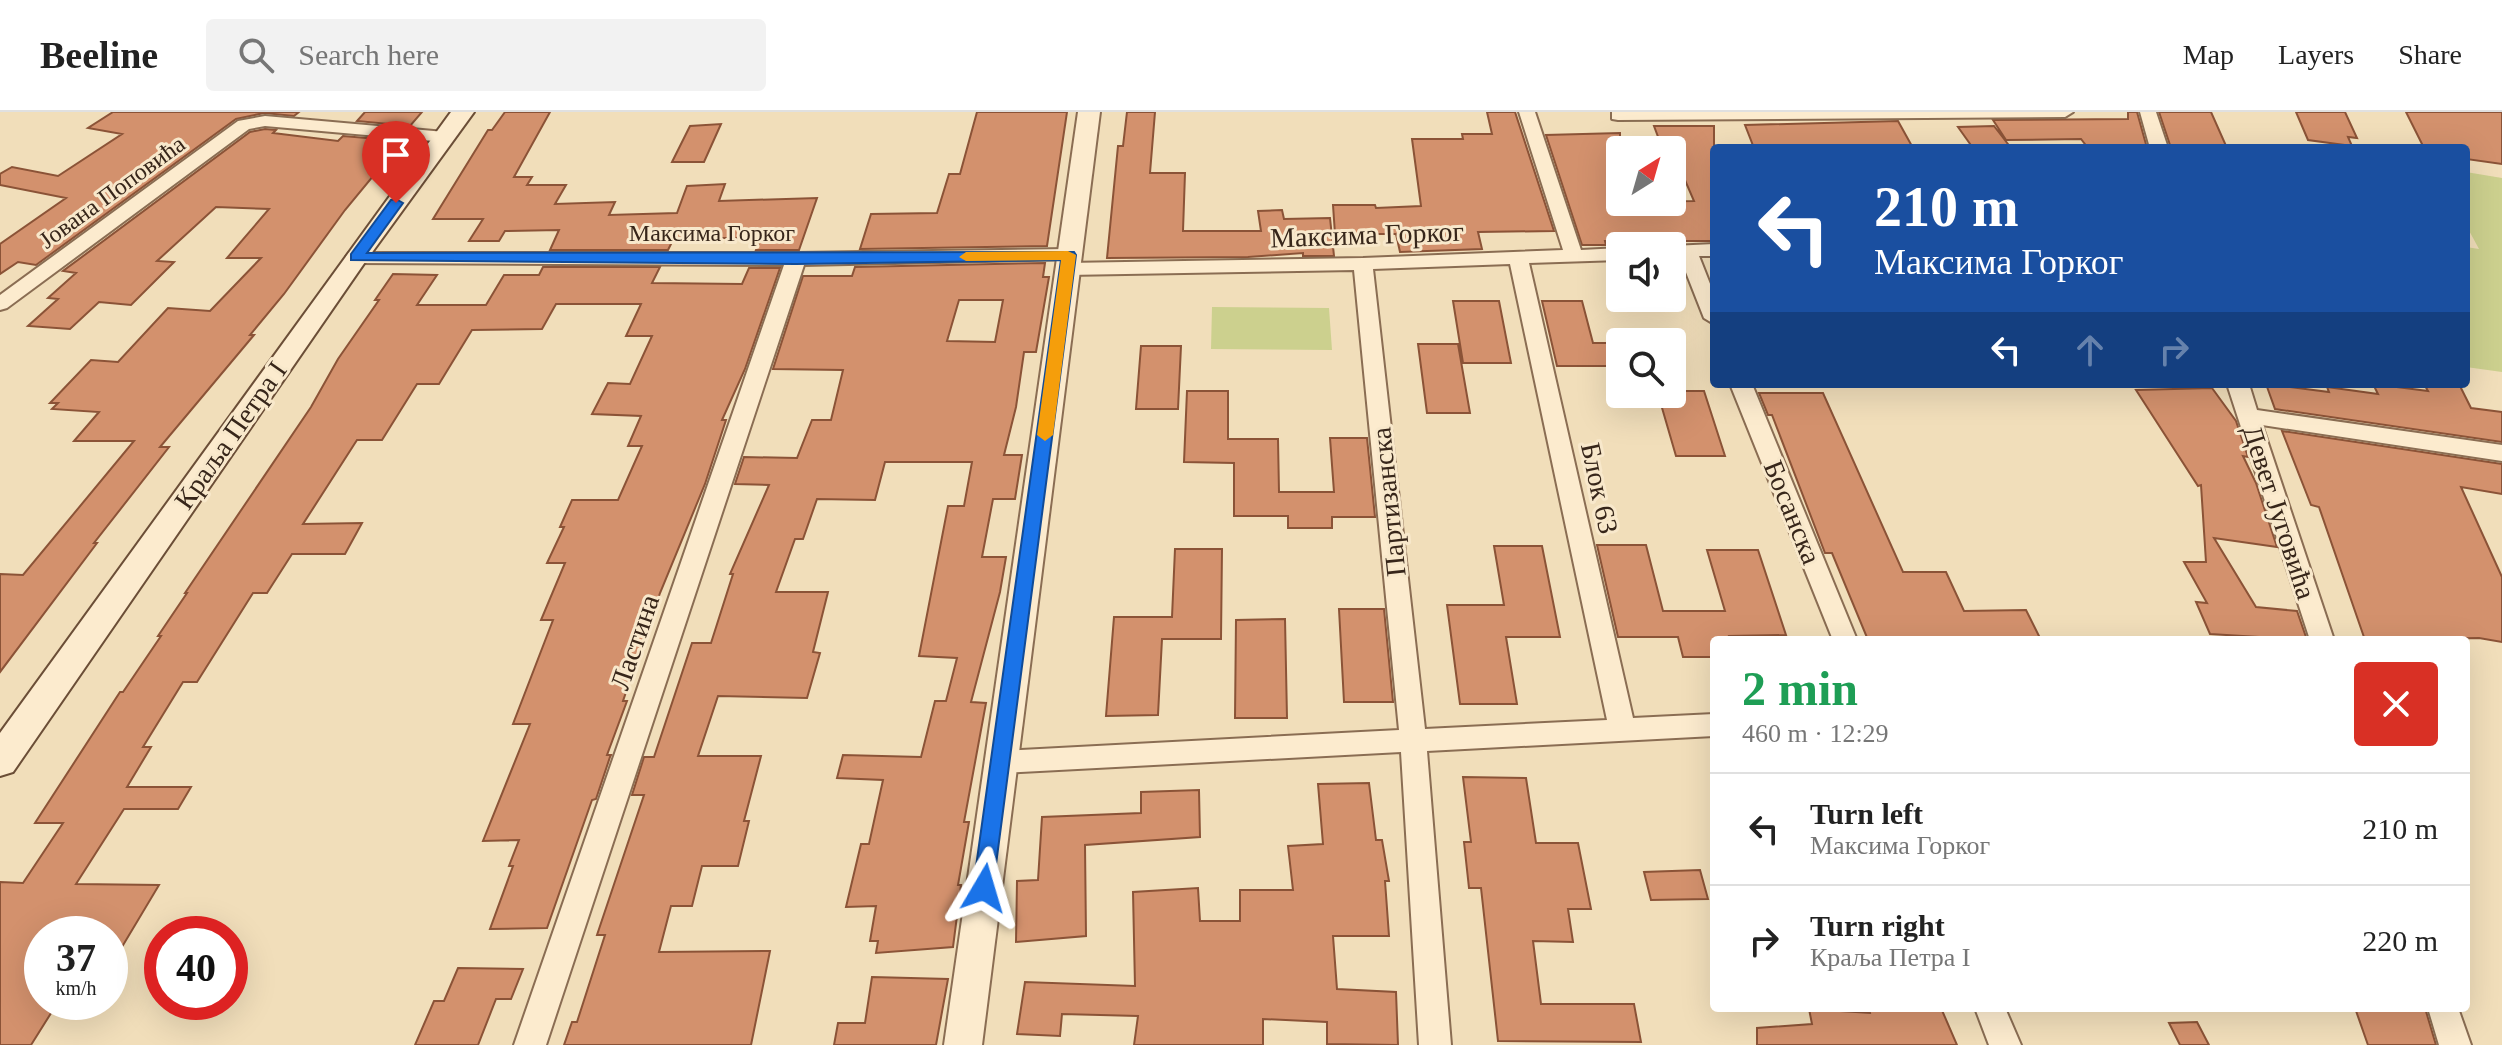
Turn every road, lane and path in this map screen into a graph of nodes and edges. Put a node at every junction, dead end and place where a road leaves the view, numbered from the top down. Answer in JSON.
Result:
{"nodes":[{"id":1,"x":463,"y":112,"type":"edge"},
{"id":2,"x":1089,"y":112,"type":"edge"},
{"id":3,"x":1527,"y":112,"type":"edge"},
{"id":4,"x":2065,"y":112,"type":"edge"},
{"id":5,"x":2148,"y":112,"type":"edge"},
{"id":6,"x":1618,"y":115,"type":"dead end"},
{"id":7,"x":445,"y":137,"type":"junction"},
{"id":8,"x":2158,"y":144,"type":"edge"},
{"id":9,"x":1710,"y":250,"type":"edge"},
{"id":10,"x":1686,"y":252,"type":"edge"},
{"id":11,"x":1606,"y":255,"type":"edge"},
{"id":12,"x":1574,"y":256,"type":"junction"},
{"id":13,"x":356,"y":257,"type":"junction"},
{"id":14,"x":1518,"y":258,"type":"junction"},
{"id":15,"x":796,"y":259,"type":"junction"},
{"id":16,"x":1068,"y":262,"type":"junction"},
{"id":17,"x":1363,"y":264,"type":"junction"},
{"id":18,"x":1686,"y":264,"type":"edge"},
{"id":19,"x":0,"y":304,"type":"edge"},
{"id":20,"x":1710,"y":310,"type":"edge"},
{"id":21,"x":1743,"y":388,"type":"edge"},
{"id":22,"x":2239,"y":388,"type":"edge"},
{"id":23,"x":2249,"y":416,"type":"junction"},
{"id":24,"x":2502,"y":453,"type":"edge"},
{"id":25,"x":1843,"y":636,"type":"edge"},
{"id":26,"x":2321,"y":636,"type":"edge"},
{"id":27,"x":1710,"y":725,"type":"edge"},
{"id":28,"x":1623,"y":731,"type":"junction"},
{"id":29,"x":1413,"y":740,"type":"junction"},
{"id":30,"x":0,"y":761,"type":"edge"},
{"id":31,"x":1001,"y":762,"type":"junction"},
{"id":32,"x":1992,"y":1012,"type":"edge"},
{"id":33,"x":2444,"y":1012,"type":"edge"},
{"id":34,"x":530,"y":1045,"type":"edge"},
{"id":35,"x":963,"y":1045,"type":"edge"},
{"id":36,"x":1435,"y":1045,"type":"edge"},
{"id":37,"x":2005,"y":1045,"type":"edge"},
{"id":38,"x":2455,"y":1045,"type":"edge"}],
"edges":[{"from":1,"to":7,"type":"main road","name":"Краља Петра I"},
{"from":2,"to":16,"type":"street"},
{"from":3,"to":12,"type":"street"},
{"from":4,"to":6,"type":"street"},
{"from":5,"to":8,"type":"street"},
{"from":7,"to":13,"type":"main road","name":"Краља Петра I"},
{"from":7,"to":19,"type":"street","name":"Јована Поповића"},
{"from":9,"to":10,"type":"street"},
{"from":11,"to":12,"type":"street","name":"Максима Горког"},
{"from":12,"to":14,"type":"street","name":"Максима Горког"},
{"from":13,"to":15,"type":"street","name":"Максима Горког"},
{"from":13,"to":30,"type":"main road","name":"Краља Петра I"},
{"from":14,"to":17,"type":"street","name":"Максима Горког"},
{"from":14,"to":28,"type":"street","name":"Блок 63"},
{"from":15,"to":16,"type":"street","name":"Максима Горког"},
{"from":15,"to":34,"type":"street","name":"Ластина"},
{"from":16,"to":17,"type":"street","name":"Максима Горког"},
{"from":16,"to":31,"type":"street"},
{"from":17,"to":29,"type":"street","name":"Партизанска"},
{"from":18,"to":20,"type":"street"},
{"from":21,"to":25,"type":"street","name":"Босанска"},
{"from":22,"to":23,"type":"street","name":"Девет Југовића"},
{"from":23,"to":24,"type":"street"},
{"from":23,"to":26,"type":"street","name":"Девет Југовића"},
{"from":27,"to":28,"type":"street"},
{"from":28,"to":29,"type":"street"},
{"from":29,"to":31,"type":"street"},
{"from":29,"to":36,"type":"street","name":"Партизанска"},
{"from":31,"to":35,"type":"street"},
{"from":32,"to":37,"type":"street"},
{"from":33,"to":38,"type":"street"}]}
